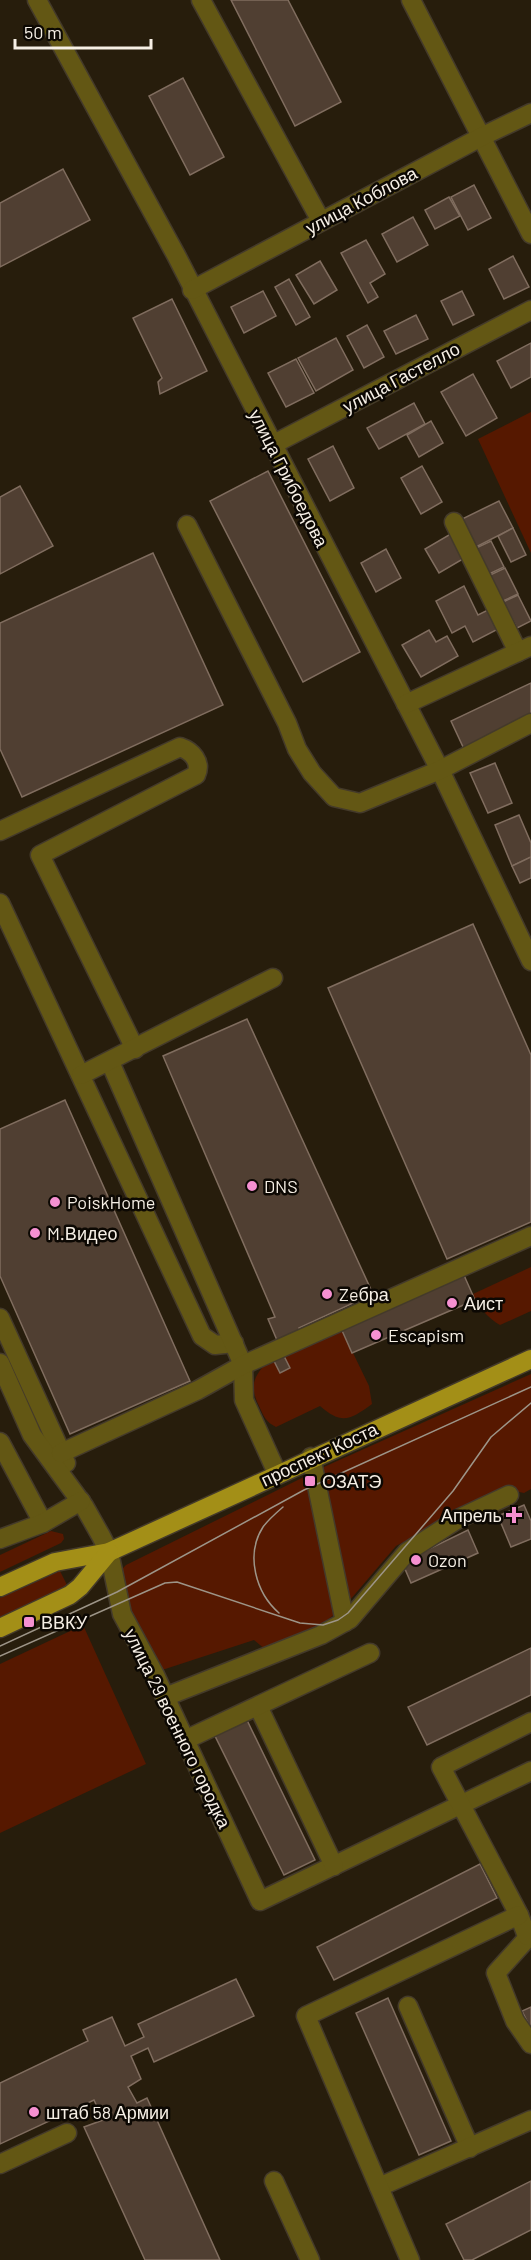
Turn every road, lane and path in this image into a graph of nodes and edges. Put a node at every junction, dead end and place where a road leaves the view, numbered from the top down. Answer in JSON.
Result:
{"nodes":[{"id":1,"x":37,"y":0,"type":"edge"},
{"id":2,"x":201,"y":0,"type":"edge"},
{"id":3,"x":411,"y":0,"type":"edge"},
{"id":4,"x":531,"y":113,"type":"edge"},
{"id":5,"x":483,"y":136,"type":"junction"},
{"id":6,"x":321,"y":220,"type":"junction"},
{"id":7,"x":531,"y":234,"type":"edge"},
{"id":8,"x":192,"y":290,"type":"junction"},
{"id":9,"x":531,"y":310,"type":"edge"},
{"id":10,"x":272,"y":445,"type":"junction"},
{"id":11,"x":454,"y":522,"type":"dead end"},
{"id":12,"x":187,"y":525,"type":"dead end"},
{"id":13,"x":525,"y":649,"type":"edge"},
{"id":14,"x":406,"y":704,"type":"junction"},
{"id":15,"x":531,"y":723,"type":"edge"},
{"id":16,"x":440,"y":770,"type":"junction"},
{"id":17,"x":0,"y":831,"type":"edge"},
{"id":18,"x":0,"y":903,"type":"edge"},
{"id":19,"x":531,"y":961,"type":"edge"},
{"id":20,"x":273,"y":978,"type":"dead end"},
{"id":21,"x":135,"y":1049,"type":"junction"},
{"id":22,"x":110,"y":1062,"type":"junction"},
{"id":23,"x":81,"y":1075,"type":"junction"},
{"id":24,"x":531,"y":1236,"type":"edge"},
{"id":25,"x":0,"y":1318,"type":"edge"},
{"id":26,"x":234,"y":1343,"type":"junction"},
{"id":27,"x":531,"y":1359,"type":"edge"},
{"id":28,"x":0,"y":1363,"type":"edge"},
{"id":29,"x":243,"y":1365,"type":"junction"},
{"id":30,"x":0,"y":1442,"type":"edge"},
{"id":31,"x":61,"y":1453,"type":"junction"},
{"id":32,"x":311,"y":1457,"type":"junction"},
{"id":33,"x":277,"y":1473,"type":"junction"},
{"id":34,"x":509,"y":1495,"type":"dead end"},
{"id":35,"x":81,"y":1501,"type":"junction"},
{"id":36,"x":43,"y":1523,"type":"junction"},
{"id":37,"x":0,"y":1539,"type":"edge"},
{"id":38,"x":109,"y":1552,"type":"junction"},
{"id":39,"x":0,"y":1587,"type":"edge"},
{"id":40,"x":345,"y":1622,"type":"junction"},
{"id":41,"x":0,"y":1628,"type":"edge"},
{"id":42,"x":370,"y":1653,"type":"dead end"},
{"id":43,"x":165,"y":1697,"type":"junction"},
{"id":44,"x":258,"y":1706,"type":"junction"},
{"id":45,"x":531,"y":1722,"type":"edge"},
{"id":46,"x":185,"y":1740,"type":"junction"},
{"id":47,"x":531,"y":1770,"type":"edge"},
{"id":48,"x":461,"y":1806,"type":"junction"},
{"id":49,"x":334,"y":1866,"type":"junction"},
{"id":50,"x":519,"y":1915,"type":"junction"},
{"id":51,"x":529,"y":1935,"type":"edge"},
{"id":52,"x":408,"y":2006,"type":"dead end"},
{"id":53,"x":531,"y":2044,"type":"edge"},
{"id":54,"x":531,"y":2120,"type":"edge"},
{"id":55,"x":67,"y":2133,"type":"dead end"},
{"id":56,"x":470,"y":2148,"type":"junction"},
{"id":57,"x":0,"y":2164,"type":"edge"},
{"id":58,"x":274,"y":2181,"type":"dead end"},
{"id":59,"x":379,"y":2187,"type":"junction"},
{"id":60,"x":310,"y":2260,"type":"edge"},
{"id":61,"x":410,"y":2260,"type":"edge"}],
"edges":[{"from":1,"to":8,"type":"street","name":"улица Грибоедова"},
{"from":2,"to":6,"type":"street"},
{"from":3,"to":5,"type":"street"},
{"from":4,"to":5,"type":"street","name":"улица Коблова"},
{"from":5,"to":6,"type":"street","name":"улица Коблова"},
{"from":5,"to":7,"type":"street"},
{"from":6,"to":8,"type":"street","name":"улица Коблова"},
{"from":8,"to":10,"type":"street","name":"улица Грибоедова"},
{"from":9,"to":10,"type":"street","name":"улица Гастелло"},
{"from":10,"to":14,"type":"street","name":"улица Грибоедова"},
{"from":11,"to":13,"type":"street"},
{"from":12,"to":16,"type":"street"},
{"from":13,"to":14,"type":"street"},
{"from":14,"to":16,"type":"street","name":"улица Грибоедова"},
{"from":15,"to":16,"type":"street"},
{"from":16,"to":19,"type":"street","name":"улица Грибоедова"},
{"from":17,"to":21,"type":"street"},
{"from":18,"to":23,"type":"street"},
{"from":20,"to":21,"type":"street"},
{"from":21,"to":22,"type":"street"},
{"from":22,"to":23,"type":"street"},
{"from":22,"to":26,"type":"street"},
{"from":23,"to":26,"type":"street"},
{"from":24,"to":29,"type":"street"},
{"from":25,"to":31,"type":"street"},
{"from":26,"to":29,"type":"street"},
{"from":27,"to":32,"type":"main road","name":"проспект Коста"},
{"from":28,"to":35,"type":"street"},
{"from":29,"to":31,"type":"street"},
{"from":29,"to":33,"type":"street"},
{"from":30,"to":36,"type":"street"},
{"from":31,"to":35,"type":"street"},
{"from":32,"to":33,"type":"main road","name":"проспект Коста"},
{"from":32,"to":40,"type":"street"},
{"from":33,"to":38,"type":"main road","name":"проспект Коста"},
{"from":34,"to":40,"type":"street"},
{"from":35,"to":36,"type":"street"},
{"from":35,"to":38,"type":"street","name":"улица 29 военного городка"},
{"from":36,"to":37,"type":"street"},
{"from":38,"to":39,"type":"main road","name":"проспект Коста"},
{"from":38,"to":41,"type":"main road","name":"проспект Коста"},
{"from":38,"to":43,"type":"street","name":"улица 29 военного городка"},
{"from":40,"to":43,"type":"street"},
{"from":42,"to":44,"type":"street"},
{"from":43,"to":46,"type":"street","name":"улица 29 военного городка"},
{"from":44,"to":46,"type":"street"},
{"from":44,"to":49,"type":"street"},
{"from":45,"to":48,"type":"street"},
{"from":46,"to":49,"type":"street","name":"улица 29 военного городка"},
{"from":47,"to":48,"type":"street"},
{"from":48,"to":49,"type":"street"},
{"from":48,"to":50,"type":"street"},
{"from":50,"to":51,"type":"street"},
{"from":50,"to":59,"type":"street"},
{"from":51,"to":53,"type":"street"},
{"from":52,"to":56,"type":"street"},
{"from":54,"to":56,"type":"street"},
{"from":55,"to":57,"type":"street"},
{"from":56,"to":59,"type":"street"},
{"from":58,"to":60,"type":"street"},
{"from":59,"to":61,"type":"street"}]}
